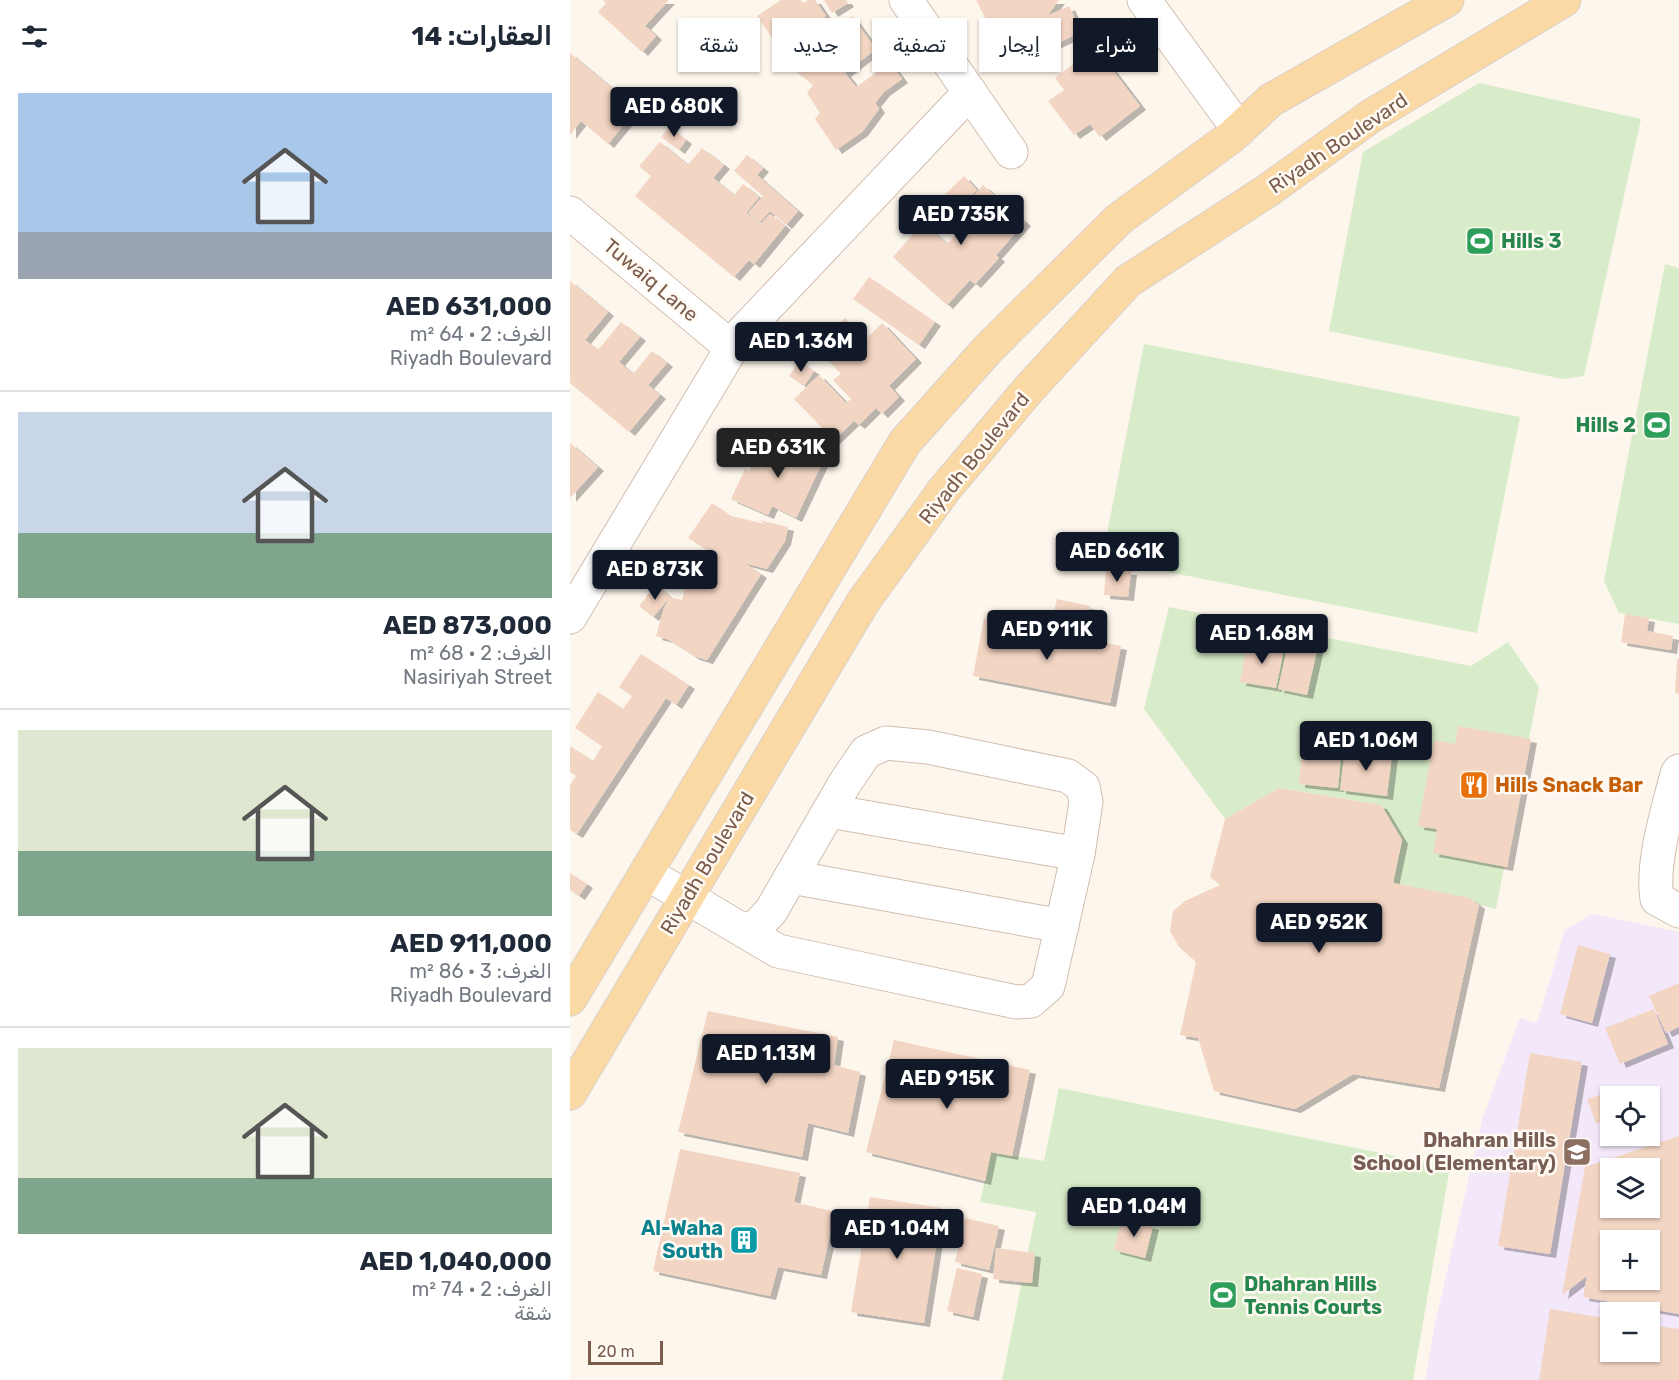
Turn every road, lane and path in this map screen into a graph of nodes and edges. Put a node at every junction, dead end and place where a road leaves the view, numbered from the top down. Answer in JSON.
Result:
{"nodes":[{"id":1,"x":906,"y":0,"type":"edge"},
{"id":2,"x":1144,"y":0,"type":"edge"},
{"id":3,"x":1447,"y":0,"type":"edge"},
{"id":4,"x":1564,"y":0,"type":"edge"},
{"id":5,"x":970,"y":92,"type":"junction"},
{"id":6,"x":1239,"y":130,"type":"junction"},
{"id":7,"x":1011,"y":152,"type":"dead end"},
{"id":8,"x":570,"y":213,"type":"edge"},
{"id":9,"x":732,"y":348,"type":"junction"},
{"id":10,"x":570,"y":617,"type":"edge"},
{"id":11,"x":1679,"y":771,"type":"edge"},
{"id":12,"x":829,"y":811,"type":"junction"},
{"id":13,"x":1078,"y":854,"type":"junction"},
{"id":14,"x":646,"y":873,"type":"junction"},
{"id":15,"x":791,"y":877,"type":"junction"},
{"id":16,"x":687,"y":897,"type":"junction"},
{"id":17,"x":1679,"y":911,"type":"edge"},
{"id":18,"x":1062,"y":926,"type":"junction"},
{"id":19,"x":746,"y":930,"type":"junction"},
{"id":20,"x":570,"y":999,"type":"edge"},
{"id":21,"x":570,"y":1093,"type":"edge"}],
"edges":[{"from":1,"to":5,"type":"street"},
{"from":2,"to":6,"type":"street"},
{"from":3,"to":6,"type":"main road"},
{"from":4,"to":16,"type":"main road","name":"Riyadh Boulevard"},
{"from":5,"to":7,"type":"street"},
{"from":5,"to":9,"type":"street"},
{"from":6,"to":14,"type":"main road"},
{"from":8,"to":9,"type":"street","name":"Tuwaiq Lane"},
{"from":9,"to":10,"type":"street"},
{"from":11,"to":17,"type":"street"},
{"from":12,"to":13,"type":"street"},
{"from":12,"to":13,"type":"street"},
{"from":12,"to":15,"type":"street"},
{"from":13,"to":18,"type":"street"},
{"from":14,"to":16,"type":"street"},
{"from":14,"to":20,"type":"main road"},
{"from":15,"to":18,"type":"street"},
{"from":15,"to":19,"type":"street"},
{"from":16,"to":19,"type":"street"},
{"from":16,"to":21,"type":"main road","name":"Riyadh Boulevard"},
{"from":18,"to":19,"type":"street"}]}
